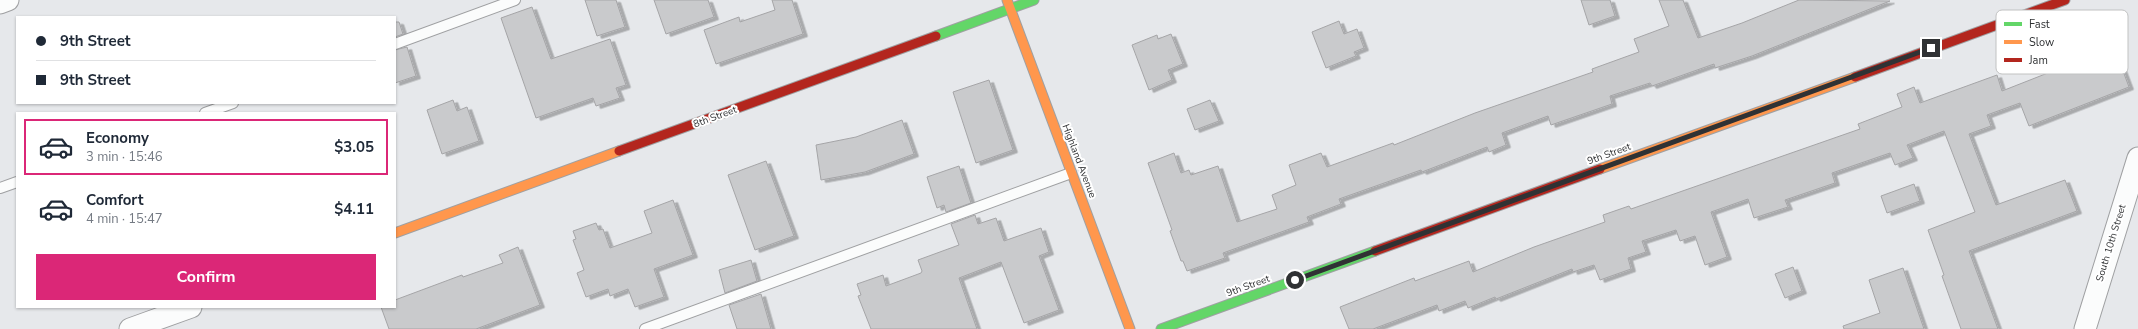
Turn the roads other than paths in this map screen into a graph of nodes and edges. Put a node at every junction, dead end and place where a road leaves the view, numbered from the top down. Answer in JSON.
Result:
{"nodes":[{"id":1,"x":8,"y":0,"type":"edge"},
{"id":2,"x":515,"y":0,"type":"edge"},
{"id":3,"x":1007,"y":0,"type":"edge"},
{"id":4,"x":1034,"y":0,"type":"edge"},
{"id":5,"x":2065,"y":0,"type":"edge"},
{"id":6,"x":0,"y":3,"type":"edge"},
{"id":7,"x":1010,"y":10,"type":"junction"},
{"id":8,"x":2038,"y":10,"type":"edge"},
{"id":9,"x":1996,"y":25,"type":"edge"},
{"id":10,"x":396,"y":44,"type":"edge"},
{"id":11,"x":230,"y":104,"type":"edge"},
{"id":12,"x":208,"y":112,"type":"edge"},
{"id":13,"x":2138,"y":158,"type":"edge"},
{"id":14,"x":1071,"y":173,"type":"junction"},
{"id":15,"x":16,"y":182,"type":"edge"},
{"id":16,"x":0,"y":188,"type":"edge"},
{"id":17,"x":396,"y":233,"type":"edge"},
{"id":18,"x":187,"y":308,"type":"edge"},
{"id":19,"x":130,"y":329,"type":"edge"},
{"id":20,"x":646,"y":329,"type":"edge"},
{"id":21,"x":1130,"y":329,"type":"edge"},
{"id":22,"x":1161,"y":329,"type":"edge"},
{"id":23,"x":2085,"y":329,"type":"edge"}],
"edges":[{"from":1,"to":6,"type":"street"},
{"from":2,"to":10,"type":"lane"},
{"from":3,"to":7,"type":"street","name":"Highland Avenue"},
{"from":4,"to":7,"type":"street","name":"8th Street"},
{"from":5,"to":8,"type":"street","name":"9th Street"},
{"from":7,"to":14,"type":"street","name":"Highland Avenue"},
{"from":7,"to":17,"type":"street","name":"8th Street"},
{"from":9,"to":22,"type":"street","name":"9th Street"},
{"from":11,"to":12,"type":"lane"},
{"from":13,"to":23,"type":"street","name":"South 10th Street"},
{"from":14,"to":20,"type":"lane"},
{"from":14,"to":21,"type":"street","name":"Highland Avenue"},
{"from":15,"to":16,"type":"lane"},
{"from":18,"to":19,"type":"street"}]}
